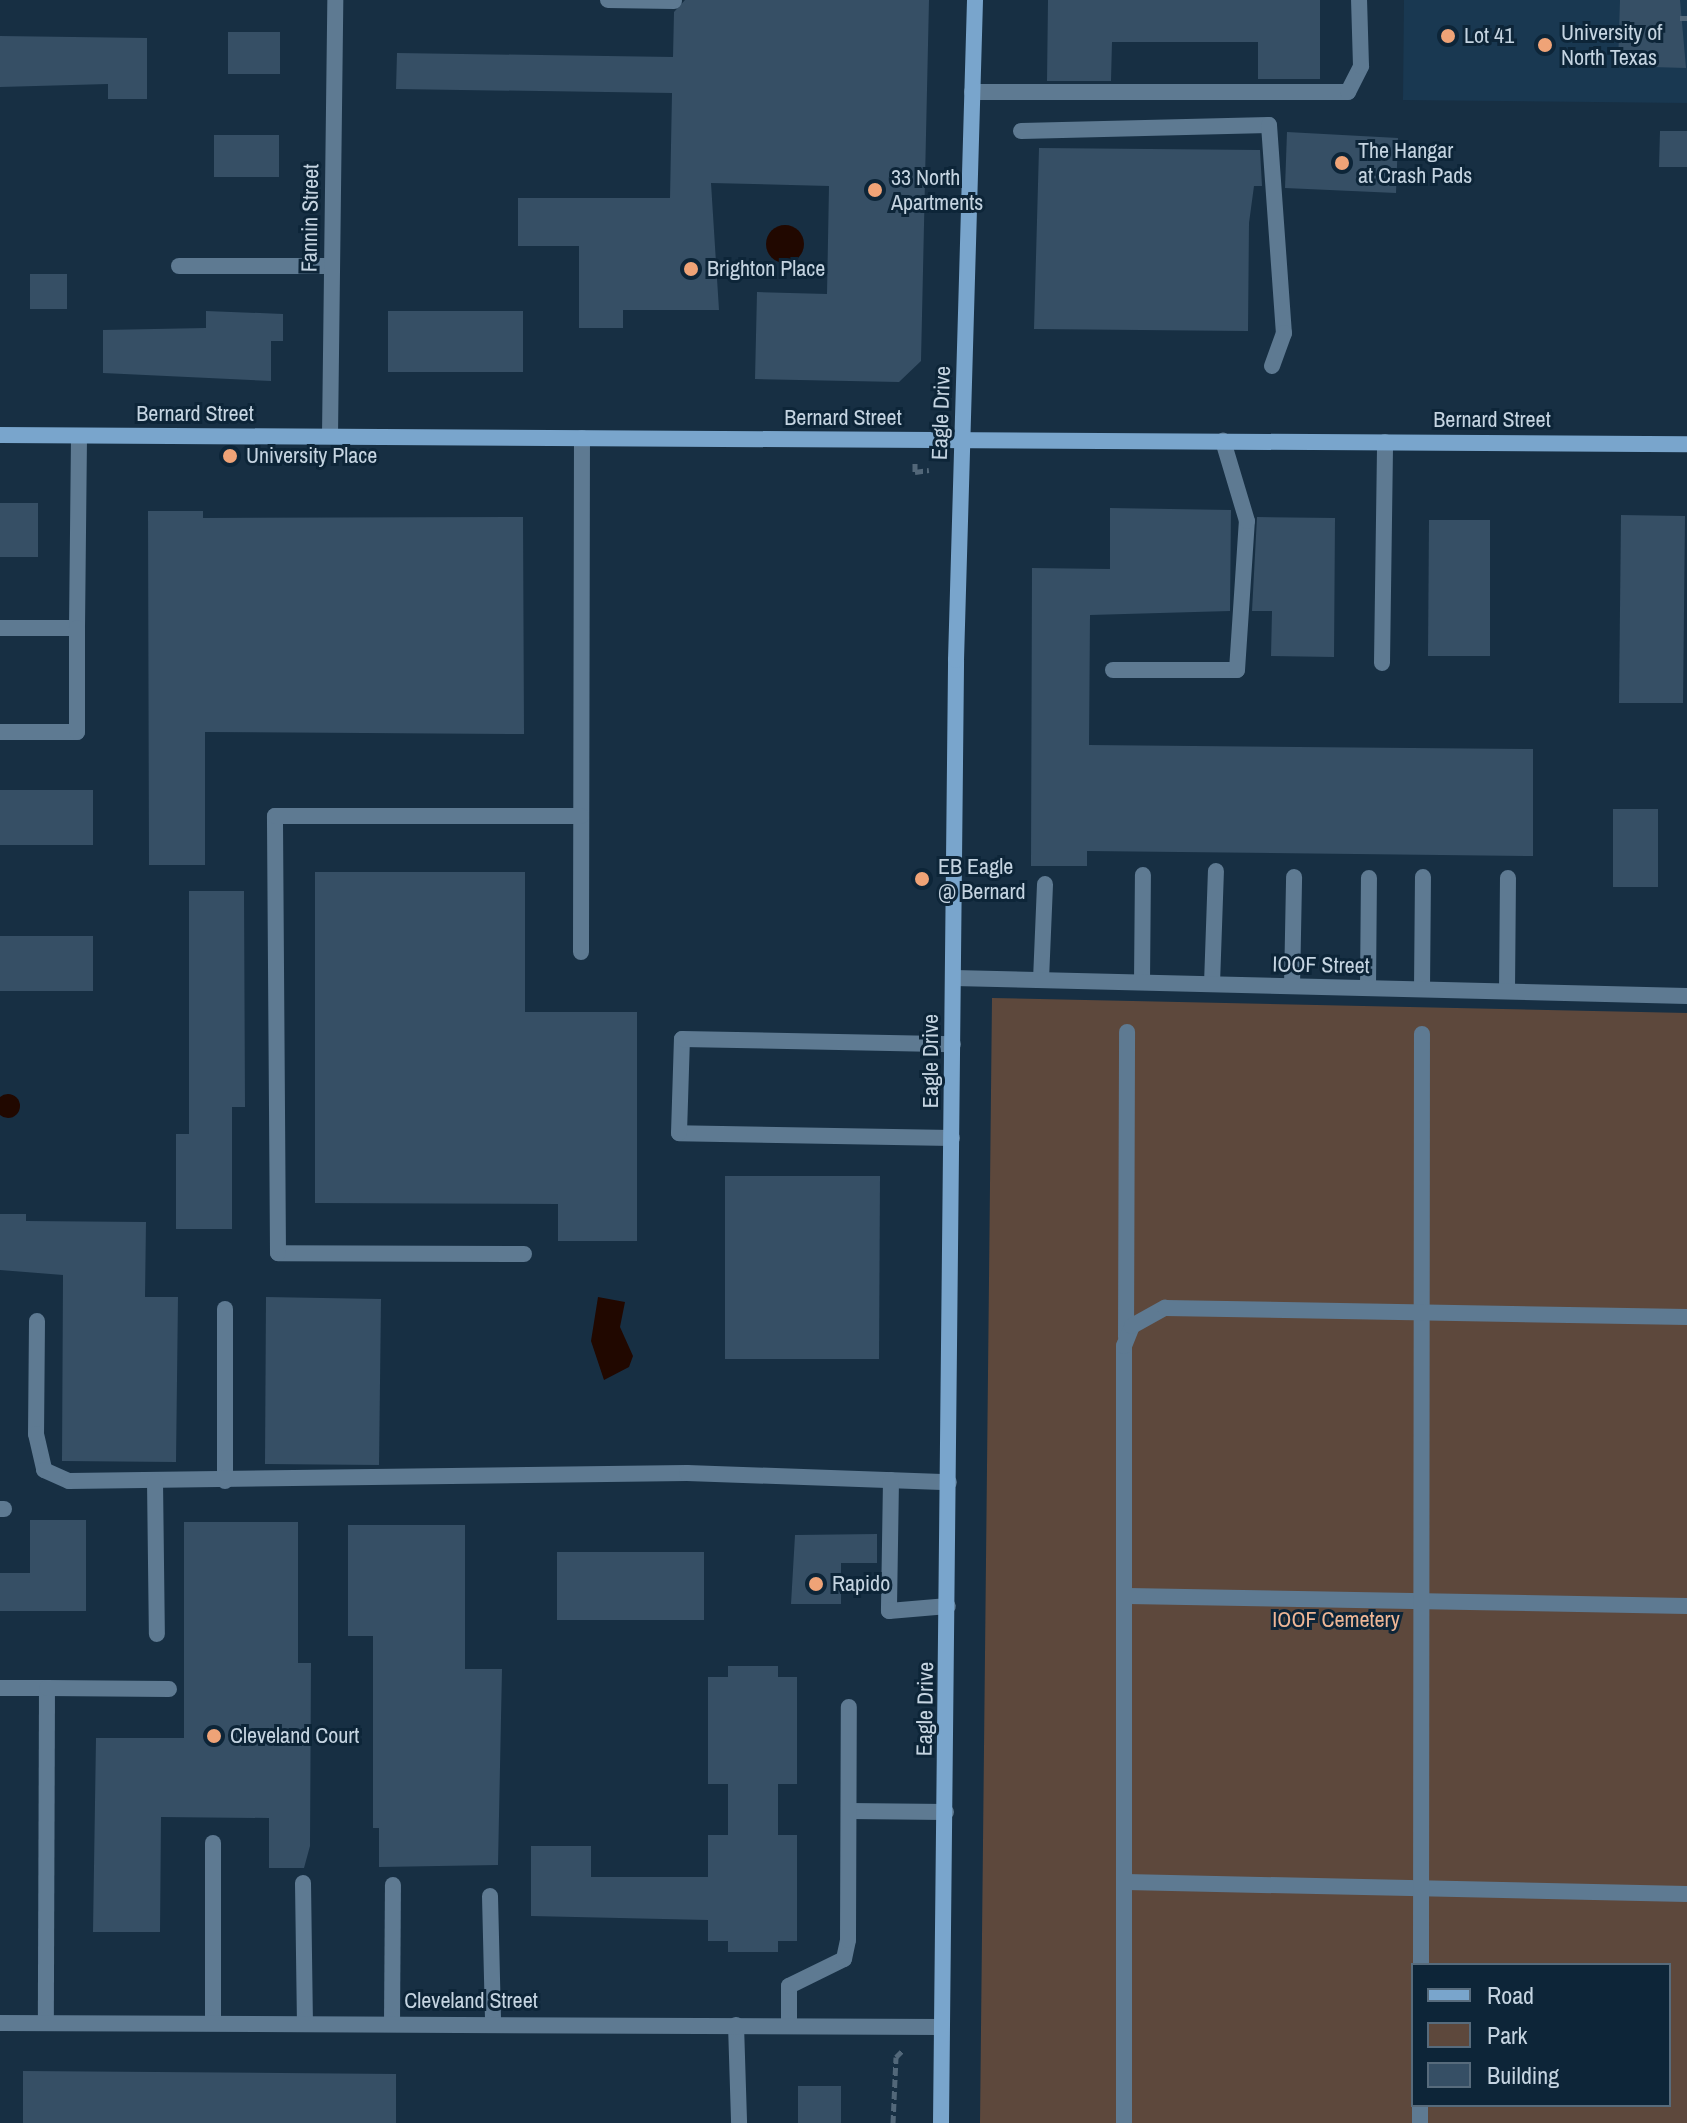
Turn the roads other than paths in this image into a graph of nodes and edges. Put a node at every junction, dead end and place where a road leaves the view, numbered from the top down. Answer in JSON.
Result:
{"nodes":[{"id":1,"x":335,"y":0,"type":"edge"},
{"id":2,"x":608,"y":0,"type":"edge"},
{"id":3,"x":975,"y":0,"type":"edge"},
{"id":4,"x":1359,"y":0,"type":"edge"},
{"id":5,"x":674,"y":1,"type":"edge"},
{"id":6,"x":972,"y":92,"type":"junction"},
{"id":7,"x":1021,"y":131,"type":"dead end"},
{"id":8,"x":179,"y":266,"type":"dead end"},
{"id":9,"x":332,"y":266,"type":"junction"},
{"id":10,"x":1272,"y":366,"type":"dead end"},
{"id":11,"x":0,"y":435,"type":"edge"},
{"id":12,"x":79,"y":436,"type":"junction"},
{"id":13,"x":330,"y":436,"type":"junction"},
{"id":14,"x":582,"y":438,"type":"junction"},
{"id":15,"x":962,"y":440,"type":"junction"},
{"id":16,"x":1223,"y":441,"type":"junction"},
{"id":17,"x":1385,"y":442,"type":"junction"},
{"id":18,"x":1687,"y":444,"type":"edge"},
{"id":19,"x":0,"y":628,"type":"edge"},
{"id":20,"x":77,"y":628,"type":"junction"},
{"id":21,"x":1382,"y":663,"type":"dead end"},
{"id":22,"x":1113,"y":670,"type":"dead end"},
{"id":23,"x":0,"y":732,"type":"edge"},
{"id":24,"x":581,"y":816,"type":"junction"},
{"id":25,"x":1216,"y":871,"type":"dead end"},
{"id":26,"x":1143,"y":875,"type":"dead end"},
{"id":27,"x":1294,"y":877,"type":"dead end"},
{"id":28,"x":1423,"y":877,"type":"dead end"},
{"id":29,"x":1369,"y":878,"type":"dead end"},
{"id":30,"x":1508,"y":878,"type":"dead end"},
{"id":31,"x":1045,"y":884,"type":"dead end"},
{"id":32,"x":581,"y":952,"type":"dead end"},
{"id":33,"x":954,"y":978,"type":"junction"},
{"id":34,"x":1041,"y":980,"type":"junction"},
{"id":35,"x":1142,"y":982,"type":"junction"},
{"id":36,"x":1212,"y":984,"type":"junction"},
{"id":37,"x":1292,"y":986,"type":"junction"},
{"id":38,"x":1368,"y":988,"type":"junction"},
{"id":39,"x":1422,"y":989,"type":"junction"},
{"id":40,"x":1507,"y":991,"type":"junction"},
{"id":41,"x":1687,"y":996,"type":"edge"},
{"id":42,"x":1127,"y":1032,"type":"dead end"},
{"id":43,"x":1422,"y":1034,"type":"dead end"},
{"id":44,"x":953,"y":1044,"type":"junction"},
{"id":45,"x":952,"y":1138,"type":"junction"},
{"id":46,"x":524,"y":1254,"type":"dead end"},
{"id":47,"x":225,"y":1309,"type":"dead end"},
{"id":48,"x":1420,"y":1310,"type":"junction"},
{"id":49,"x":1687,"y":1317,"type":"edge"},
{"id":50,"x":37,"y":1321,"type":"dead end"},
{"id":51,"x":1126,"y":1338,"type":"junction"},
{"id":52,"x":891,"y":1480,"type":"junction"},
{"id":53,"x":155,"y":1481,"type":"junction"},
{"id":54,"x":225,"y":1481,"type":"junction"},
{"id":55,"x":949,"y":1482,"type":"junction"},
{"id":56,"x":1128,"y":1596,"type":"junction"},
{"id":57,"x":1421,"y":1601,"type":"junction"},
{"id":58,"x":948,"y":1606,"type":"junction"},
{"id":59,"x":1687,"y":1606,"type":"edge"},
{"id":60,"x":157,"y":1634,"type":"dead end"},
{"id":61,"x":0,"y":1688,"type":"edge"},
{"id":62,"x":47,"y":1688,"type":"junction"},
{"id":63,"x":169,"y":1689,"type":"dead end"},
{"id":64,"x":849,"y":1707,"type":"dead end"},
{"id":65,"x":849,"y":1811,"type":"junction"},
{"id":66,"x":946,"y":1812,"type":"junction"},
{"id":67,"x":213,"y":1843,"type":"dead end"},
{"id":68,"x":1126,"y":1882,"type":"junction"},
{"id":69,"x":303,"y":1883,"type":"dead end"},
{"id":70,"x":393,"y":1885,"type":"dead end"},
{"id":71,"x":1421,"y":1889,"type":"junction"},
{"id":72,"x":1687,"y":1894,"type":"edge"},
{"id":73,"x":490,"y":1896,"type":"dead end"},
{"id":74,"x":1421,"y":1963,"type":"edge"},
{"id":75,"x":0,"y":2023,"type":"edge"},
{"id":76,"x":46,"y":2023,"type":"junction"},
{"id":77,"x":213,"y":2023,"type":"junction"},
{"id":78,"x":305,"y":2023,"type":"junction"},
{"id":79,"x":392,"y":2023,"type":"junction"},
{"id":80,"x":493,"y":2023,"type":"junction"},
{"id":81,"x":736,"y":2025,"type":"junction"},
{"id":82,"x":789,"y":2025,"type":"junction"},
{"id":83,"x":941,"y":2027,"type":"junction"},
{"id":84,"x":739,"y":2123,"type":"edge"},
{"id":85,"x":941,"y":2123,"type":"edge"},
{"id":86,"x":1124,"y":2123,"type":"edge"}],
"edges":[{"from":1,"to":9,"type":"street","name":"Fannin Street"},
{"from":2,"to":5,"type":"street"},
{"from":3,"to":6,"type":"street","name":"Eagle Drive"},
{"from":4,"to":6,"type":"street"},
{"from":6,"to":15,"type":"street","name":"Eagle Drive"},
{"from":7,"to":10,"type":"street"},
{"from":8,"to":9,"type":"street"},
{"from":9,"to":13,"type":"street","name":"Fannin Street"},
{"from":11,"to":12,"type":"street","name":"Bernard Street"},
{"from":12,"to":13,"type":"street","name":"Bernard Street"},
{"from":12,"to":20,"type":"street"},
{"from":13,"to":14,"type":"street","name":"Bernard Street"},
{"from":14,"to":15,"type":"street","name":"Bernard Street"},
{"from":14,"to":24,"type":"street"},
{"from":15,"to":16,"type":"street","name":"Bernard Street"},
{"from":15,"to":33,"type":"street","name":"Eagle Drive"},
{"from":16,"to":17,"type":"street","name":"Bernard Street"},
{"from":16,"to":22,"type":"street"},
{"from":17,"to":18,"type":"street","name":"Bernard Street"},
{"from":17,"to":21,"type":"street"},
{"from":19,"to":20,"type":"street"},
{"from":20,"to":23,"type":"street"},
{"from":24,"to":32,"type":"street"},
{"from":24,"to":46,"type":"street"},
{"from":25,"to":36,"type":"street"},
{"from":26,"to":35,"type":"street"},
{"from":27,"to":37,"type":"street"},
{"from":28,"to":39,"type":"street"},
{"from":29,"to":38,"type":"street"},
{"from":30,"to":40,"type":"street"},
{"from":31,"to":34,"type":"street"},
{"from":33,"to":34,"type":"street","name":"IOOF Street"},
{"from":33,"to":44,"type":"street","name":"Eagle Drive"},
{"from":34,"to":35,"type":"street","name":"IOOF Street"},
{"from":35,"to":36,"type":"street","name":"IOOF Street"},
{"from":36,"to":37,"type":"street","name":"IOOF Street"},
{"from":37,"to":38,"type":"street","name":"IOOF Street"},
{"from":38,"to":39,"type":"street","name":"IOOF Street"},
{"from":39,"to":40,"type":"street","name":"IOOF Street"},
{"from":40,"to":41,"type":"street","name":"IOOF Street"},
{"from":42,"to":51,"type":"street"},
{"from":43,"to":48,"type":"street"},
{"from":44,"to":45,"type":"street","name":"Eagle Drive"},
{"from":44,"to":45,"type":"street"},
{"from":45,"to":55,"type":"street","name":"Eagle Drive"},
{"from":47,"to":54,"type":"street"},
{"from":48,"to":49,"type":"street"},
{"from":48,"to":51,"type":"street"},
{"from":48,"to":57,"type":"street"},
{"from":50,"to":53,"type":"street"},
{"from":51,"to":56,"type":"street"},
{"from":52,"to":54,"type":"street"},
{"from":52,"to":55,"type":"street"},
{"from":52,"to":58,"type":"street"},
{"from":53,"to":54,"type":"street"},
{"from":53,"to":60,"type":"street"},
{"from":55,"to":58,"type":"street","name":"Eagle Drive"},
{"from":56,"to":57,"type":"street"},
{"from":56,"to":68,"type":"street"},
{"from":57,"to":59,"type":"street"},
{"from":57,"to":71,"type":"street"},
{"from":58,"to":66,"type":"street","name":"Eagle Drive"},
{"from":61,"to":62,"type":"street"},
{"from":62,"to":63,"type":"street"},
{"from":62,"to":76,"type":"street"},
{"from":64,"to":65,"type":"street"},
{"from":65,"to":66,"type":"street"},
{"from":65,"to":82,"type":"street"},
{"from":66,"to":83,"type":"street","name":"Eagle Drive"},
{"from":67,"to":77,"type":"street"},
{"from":68,"to":71,"type":"street"},
{"from":68,"to":86,"type":"street"},
{"from":69,"to":78,"type":"street"},
{"from":70,"to":79,"type":"street"},
{"from":71,"to":72,"type":"street"},
{"from":71,"to":74,"type":"street"},
{"from":73,"to":80,"type":"street"},
{"from":75,"to":76,"type":"street","name":"Cleveland Street"},
{"from":76,"to":77,"type":"street","name":"Cleveland Street"},
{"from":77,"to":78,"type":"street","name":"Cleveland Street"},
{"from":78,"to":79,"type":"street","name":"Cleveland Street"},
{"from":79,"to":80,"type":"street","name":"Cleveland Street"},
{"from":80,"to":81,"type":"street","name":"Cleveland Street"},
{"from":81,"to":82,"type":"street","name":"Cleveland Street"},
{"from":81,"to":84,"type":"street"},
{"from":82,"to":83,"type":"street","name":"Cleveland Street"},
{"from":83,"to":85,"type":"street","name":"Eagle Drive"}]}
